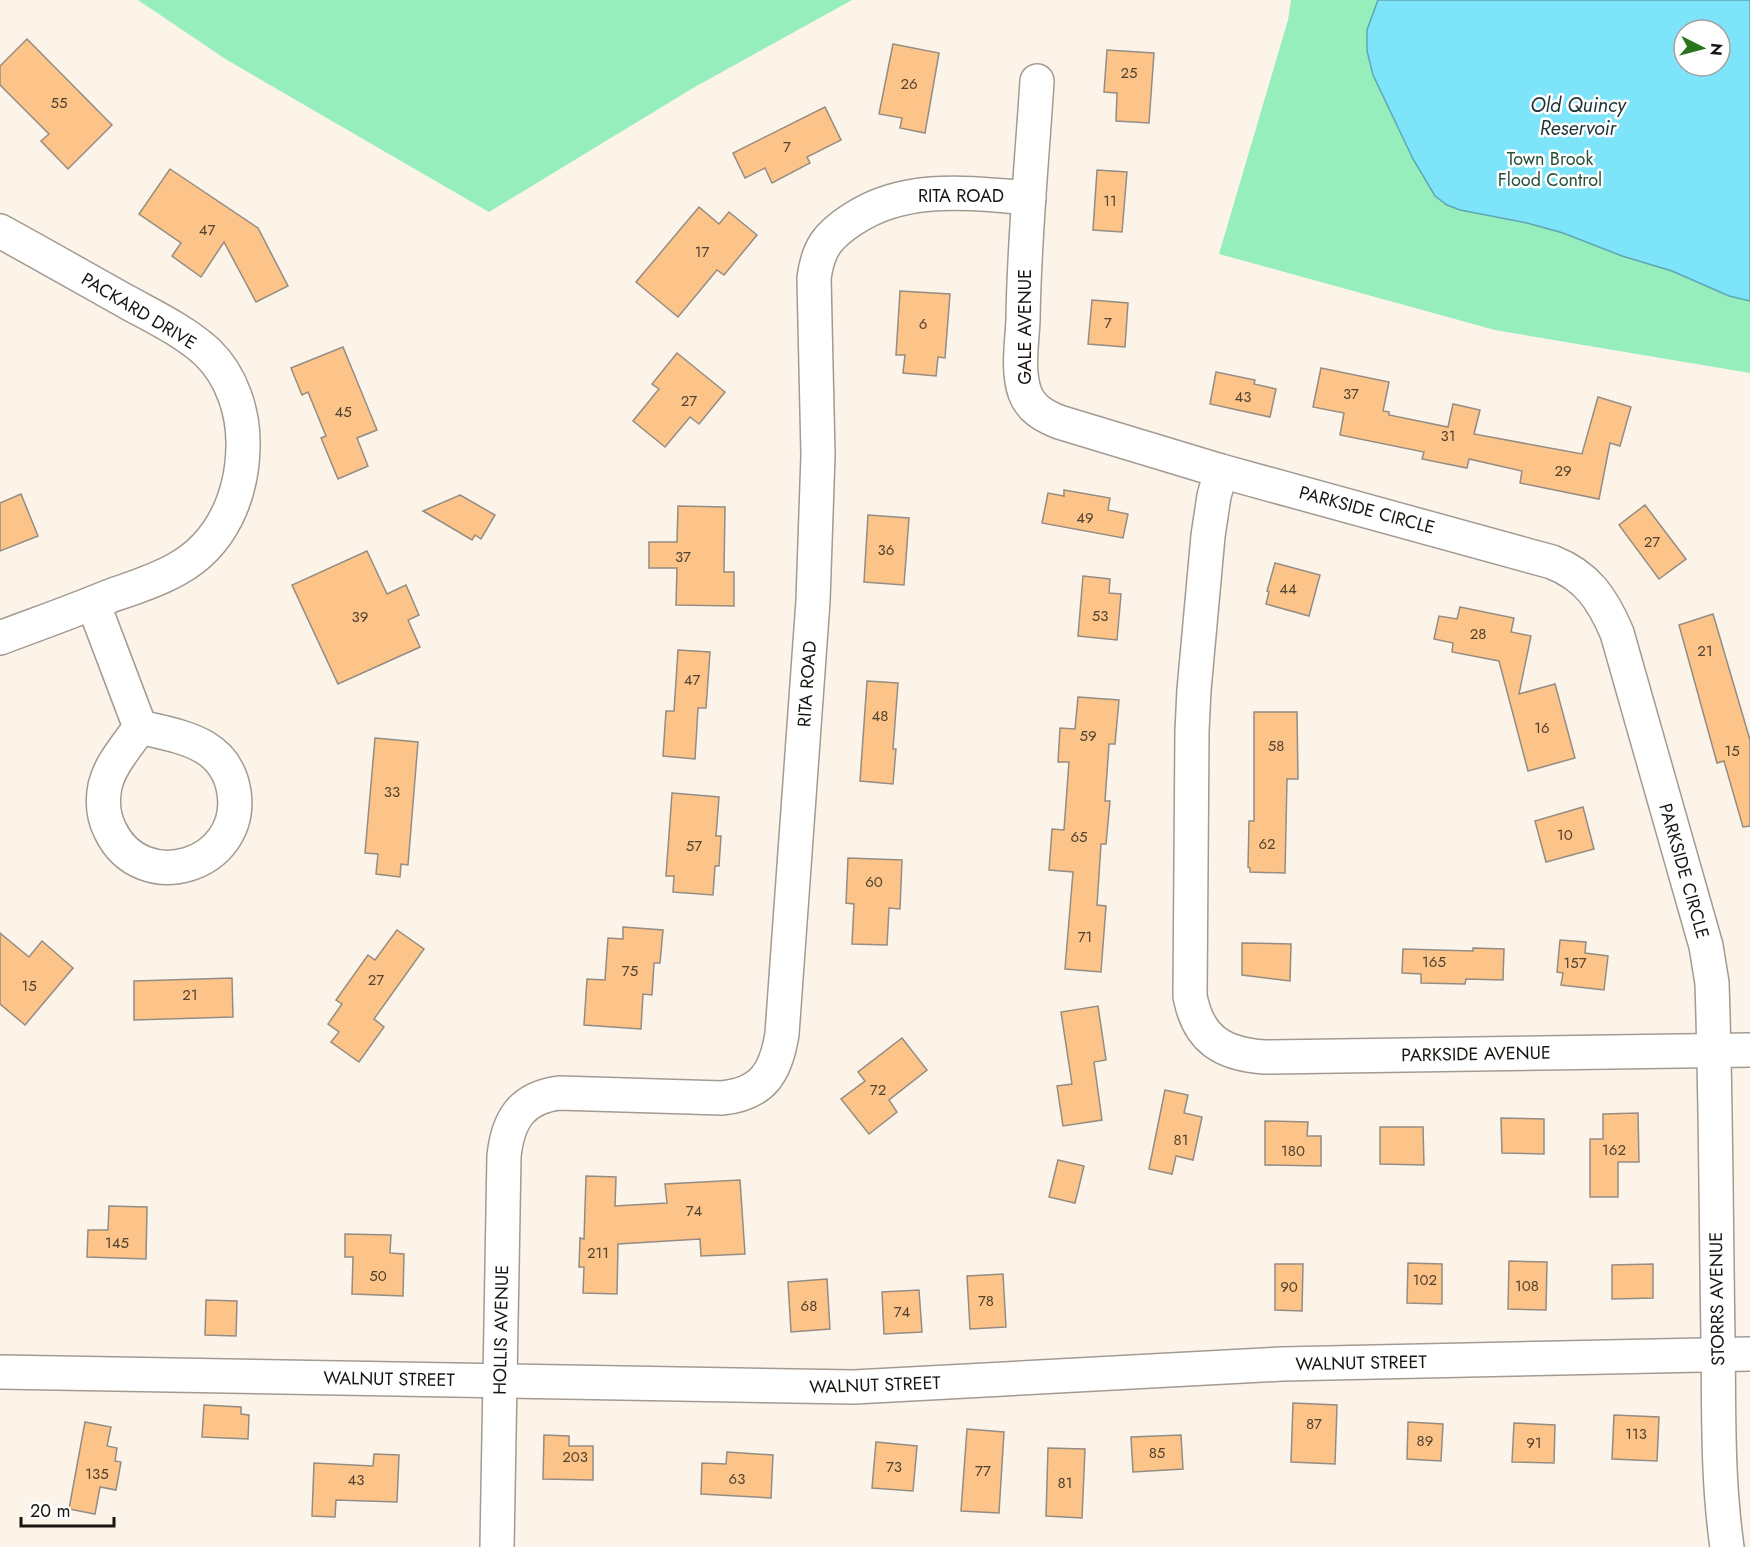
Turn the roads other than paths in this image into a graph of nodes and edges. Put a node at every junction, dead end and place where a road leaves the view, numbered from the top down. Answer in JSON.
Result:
{"nodes":[{"id":1,"x":1037,"y":81,"type":"dead end"},
{"id":2,"x":1029,"y":198,"type":"junction"},
{"id":3,"x":0,"y":231,"type":"edge"},
{"id":4,"x":1221,"y":471,"type":"junction"},
{"id":5,"x":93,"y":603,"type":"junction"},
{"id":6,"x":0,"y":638,"type":"edge"},
{"id":7,"x":140,"y":727,"type":"junction"},
{"id":8,"x":1750,"y":1050,"type":"edge"},
{"id":9,"x":1714,"y":1051,"type":"junction"},
{"id":10,"x":516,"y":1115,"type":"joint"},
{"id":11,"x":1734,"y":1355,"type":"edge"},
{"id":12,"x":0,"y":1372,"type":"edge"},
{"id":13,"x":500,"y":1381,"type":"junction"},
{"id":14,"x":497,"y":1547,"type":"edge"},
{"id":15,"x":1727,"y":1547,"type":"edge"}],
"edges":[{"from":1,"to":2,"type":"street","name":"GALE AVENUE"},
{"from":2,"to":4,"type":"street","name":"GALE AVENUE"},
{"from":2,"to":10,"type":"street","name":"RITA ROAD"},
{"from":3,"to":5,"type":"street","name":"PACKARD DRIVE"},
{"from":4,"to":9,"type":"street","name":"PARKSIDE CIRCLE"},
{"from":4,"to":9,"type":"street","name":"PARKSIDE AVENUE"},
{"from":5,"to":6,"type":"street","name":"PACKARD DRIVE"},
{"from":5,"to":7,"type":"street"},
{"from":7,"to":7,"type":"street"},
{"from":8,"to":9,"type":"street","name":"PARKSIDE AVENUE"},
{"from":9,"to":11,"type":"street","name":"STORRS AVENUE"},
{"from":10,"to":13,"type":"street","name":"HOLLIS AVENUE"},
{"from":11,"to":13,"type":"street","name":"WALNUT STREET"},
{"from":11,"to":15,"type":"street","name":"STORRS AVENUE"},
{"from":12,"to":13,"type":"street","name":"WALNUT STREET"},
{"from":13,"to":14,"type":"street","name":"HOLLIS AVENUE"}]}
